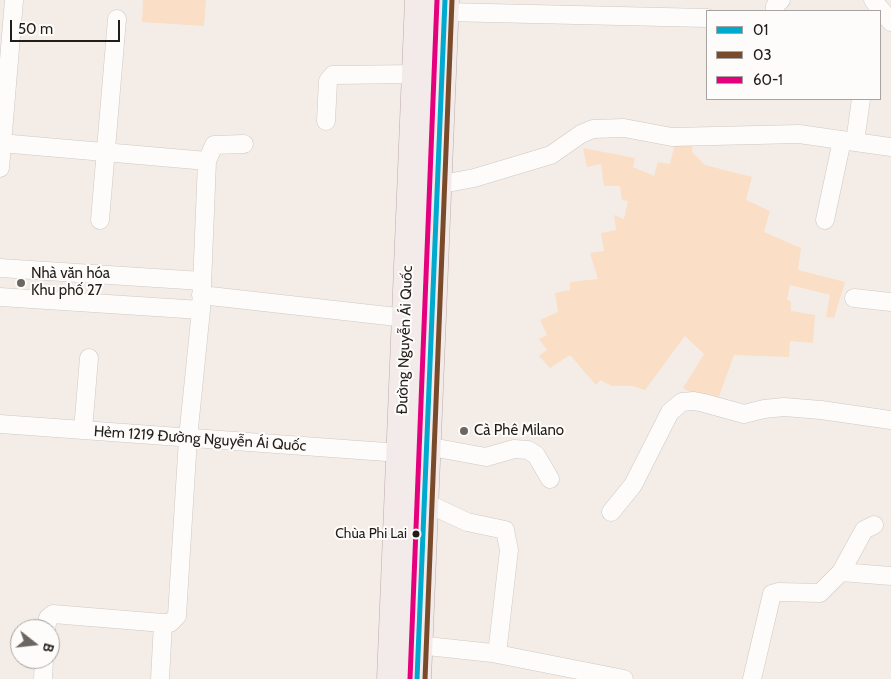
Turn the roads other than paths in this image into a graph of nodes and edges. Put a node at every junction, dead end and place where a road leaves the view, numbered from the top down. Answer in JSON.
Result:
{"nodes":[{"id":1,"x":419,"y":0,"type":"edge"},
{"id":2,"x":9,"y":3,"type":"edge"},
{"id":3,"x":445,"y":6,"type":"edge"},
{"id":4,"x":706,"y":18,"type":"edge"},
{"id":5,"x":117,"y":19,"type":"dead end"},
{"id":6,"x":416,"y":74,"type":"junction"},
{"id":7,"x":861,"y":100,"type":"edge"},
{"id":8,"x":326,"y":121,"type":"dead end"},
{"id":9,"x":849,"y":141,"type":"junction"},
{"id":10,"x":1,"y":143,"type":"edge"},
{"id":11,"x":244,"y":144,"type":"dead end"},
{"id":12,"x":891,"y":147,"type":"edge"},
{"id":13,"x":106,"y":153,"type":"junction"},
{"id":14,"x":207,"y":161,"type":"junction"},
{"id":15,"x":0,"y":168,"type":"edge"},
{"id":16,"x":437,"y":185,"type":"junction"},
{"id":17,"x":100,"y":220,"type":"dead end"},
{"id":18,"x":825,"y":220,"type":"dead end"},
{"id":19,"x":0,"y":268,"type":"edge"},
{"id":20,"x":201,"y":295,"type":"junction"},
{"id":21,"x":0,"y":298,"type":"edge"},
{"id":22,"x":854,"y":298,"type":"dead end"},
{"id":23,"x":891,"y":302,"type":"edge"},
{"id":24,"x":406,"y":318,"type":"junction"},
{"id":25,"x":89,"y":358,"type":"dead end"},
{"id":26,"x":891,"y":420,"type":"edge"},
{"id":27,"x":0,"y":424,"type":"edge"},
{"id":28,"x":83,"y":430,"type":"junction"},
{"id":29,"x":188,"y":438,"type":"junction"},
{"id":30,"x":426,"y":446,"type":"junction"},
{"id":31,"x":400,"y":453,"type":"junction"},
{"id":32,"x":550,"y":479,"type":"dead end"},
{"id":33,"x":424,"y":502,"type":"junction"},
{"id":34,"x":611,"y":512,"type":"dead end"},
{"id":35,"x":874,"y":525,"type":"dead end"},
{"id":36,"x":841,"y":572,"type":"junction"},
{"id":37,"x":891,"y":576,"type":"edge"},
{"id":38,"x":48,"y":619,"type":"edge"},
{"id":39,"x":163,"y":623,"type":"junction"},
{"id":40,"x":418,"y":645,"type":"junction"},
{"id":41,"x":497,"y":654,"type":"junction"},
{"id":42,"x":160,"y":679,"type":"edge"},
{"id":43,"x":391,"y":679,"type":"edge"},
{"id":44,"x":416,"y":679,"type":"edge"},
{"id":45,"x":624,"y":679,"type":"edge"},
{"id":46,"x":752,"y":679,"type":"edge"}],
"edges":[{"from":1,"to":6,"type":"main road","name":"Đường Nguyễn Ái Quốc"},
{"from":2,"to":10,"type":"street"},
{"from":3,"to":4,"type":"street"},
{"from":3,"to":16,"type":"main road","name":"Đường Nguyễn Ái Quốc"},
{"from":5,"to":13,"type":"street"},
{"from":6,"to":8,"type":"street"},
{"from":6,"to":24,"type":"main road","name":"Đường Nguyễn Ái Quốc"},
{"from":7,"to":9,"type":"street"},
{"from":9,"to":12,"type":"street"},
{"from":9,"to":16,"type":"street"},
{"from":9,"to":18,"type":"street"},
{"from":10,"to":13,"type":"street"},
{"from":10,"to":15,"type":"street"},
{"from":11,"to":14,"type":"street"},
{"from":13,"to":14,"type":"street"},
{"from":13,"to":17,"type":"street"},
{"from":14,"to":20,"type":"street"},
{"from":16,"to":30,"type":"main road","name":"Đường Nguyễn Ái Quốc"},
{"from":19,"to":20,"type":"street"},
{"from":20,"to":21,"type":"street"},
{"from":20,"to":24,"type":"street"},
{"from":20,"to":29,"type":"street"},
{"from":22,"to":23,"type":"street"},
{"from":24,"to":31,"type":"main road","name":"Đường Nguyễn Ái Quốc"},
{"from":25,"to":28,"type":"street"},
{"from":26,"to":34,"type":"street"},
{"from":27,"to":28,"type":"street","name":"Hẻm 1219 Đường Nguyễn Ái Quốc"},
{"from":28,"to":29,"type":"street","name":"Hẻm 1219 Đường Nguyễn Ái Quốc"},
{"from":29,"to":31,"type":"street","name":"Hẻm 1219 Đường Nguyễn Ái Quốc"},
{"from":29,"to":39,"type":"street"},
{"from":30,"to":32,"type":"street"},
{"from":30,"to":33,"type":"main road","name":"Đường Nguyễn Ái Quốc"},
{"from":31,"to":43,"type":"main road","name":"Đường Nguyễn Ái Quốc"},
{"from":33,"to":40,"type":"main road","name":"Đường Nguyễn Ái Quốc"},
{"from":33,"to":41,"type":"street"},
{"from":35,"to":36,"type":"street"},
{"from":36,"to":37,"type":"street"},
{"from":36,"to":46,"type":"street"},
{"from":38,"to":39,"type":"street"},
{"from":39,"to":42,"type":"street"},
{"from":40,"to":41,"type":"street"},
{"from":40,"to":44,"type":"main road","name":"Đường Nguyễn Ái Quốc"},
{"from":41,"to":45,"type":"street"}]}
